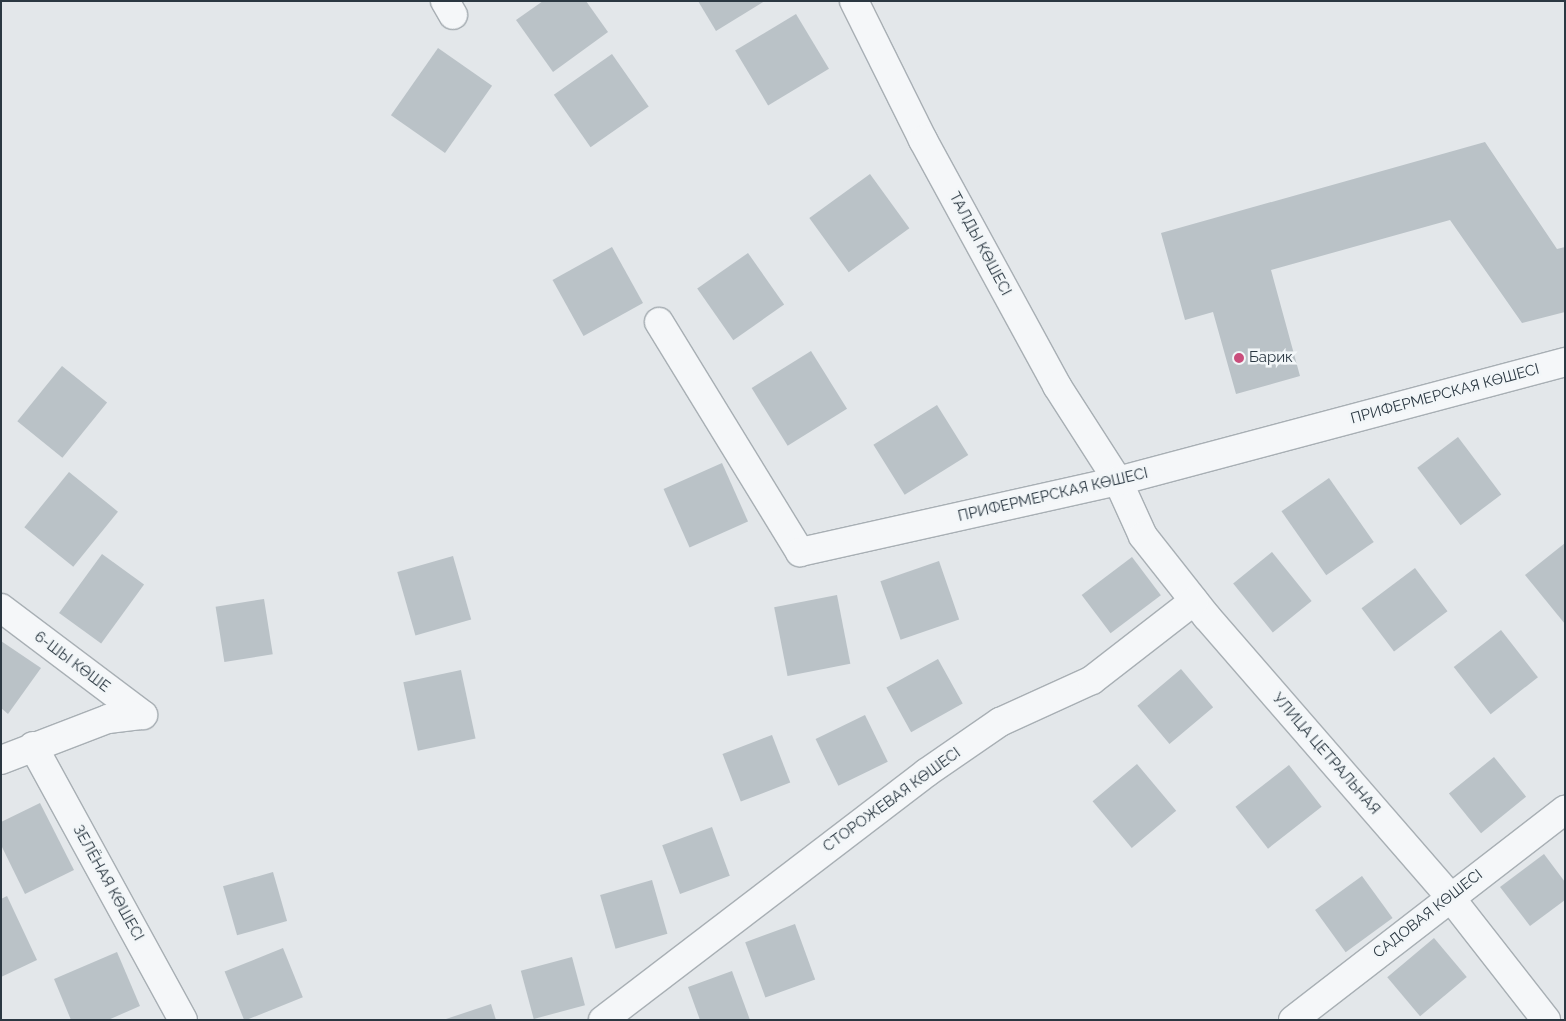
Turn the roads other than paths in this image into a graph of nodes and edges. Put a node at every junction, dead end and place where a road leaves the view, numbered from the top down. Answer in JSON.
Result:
{"nodes":[{"id":1,"x":854,"y":1,"type":"edge"},
{"id":2,"x":659,"y":322,"type":"dead end"},
{"id":3,"x":1565,"y":362,"type":"edge"},
{"id":4,"x":1118,"y":481,"type":"junction"},
{"id":5,"x":1194,"y":601,"type":"junction"},
{"id":6,"x":1,"y":608,"type":"edge"},
{"id":7,"x":33,"y":746,"type":"junction"},
{"id":8,"x":1,"y":760,"type":"edge"},
{"id":9,"x":1565,"y":810,"type":"edge"},
{"id":10,"x":1450,"y":897,"type":"junction"},
{"id":11,"x":183,"y":1020,"type":"edge"},
{"id":12,"x":603,"y":1020,"type":"edge"},
{"id":13,"x":1293,"y":1020,"type":"edge"},
{"id":14,"x":1546,"y":1020,"type":"edge"}],
"edges":[{"from":1,"to":4,"type":"street","name":"ТАЛДЫ КӨШЕСІ"},
{"from":2,"to":4,"type":"street","name":"ПРИФЕРМЕРСКАЯ КӨШЕСІ"},
{"from":3,"to":4,"type":"street","name":"ПРИФЕРМЕРСКАЯ КӨШЕСІ"},
{"from":4,"to":5,"type":"street","name":"УЛИЦА ЦЕТРАЛЬНАЯ"},
{"from":5,"to":10,"type":"street","name":"УЛИЦА ЦЕТРАЛЬНАЯ"},
{"from":5,"to":12,"type":"street","name":"СТОРОЖЕВАЯ КӨШЕСІ"},
{"from":6,"to":7,"type":"street","name":"6-ШЫ КӨШЕ"},
{"from":7,"to":8,"type":"street"},
{"from":7,"to":11,"type":"street","name":"ЗЕЛЁНАЯ КӨШЕСІ"},
{"from":9,"to":10,"type":"street","name":"САДОВАЯ КӨШЕСІ"},
{"from":10,"to":13,"type":"street","name":"САДОВАЯ КӨШЕСІ"},
{"from":10,"to":14,"type":"street","name":"УЛИЦА ЦЕТРАЛЬНАЯ"}]}
